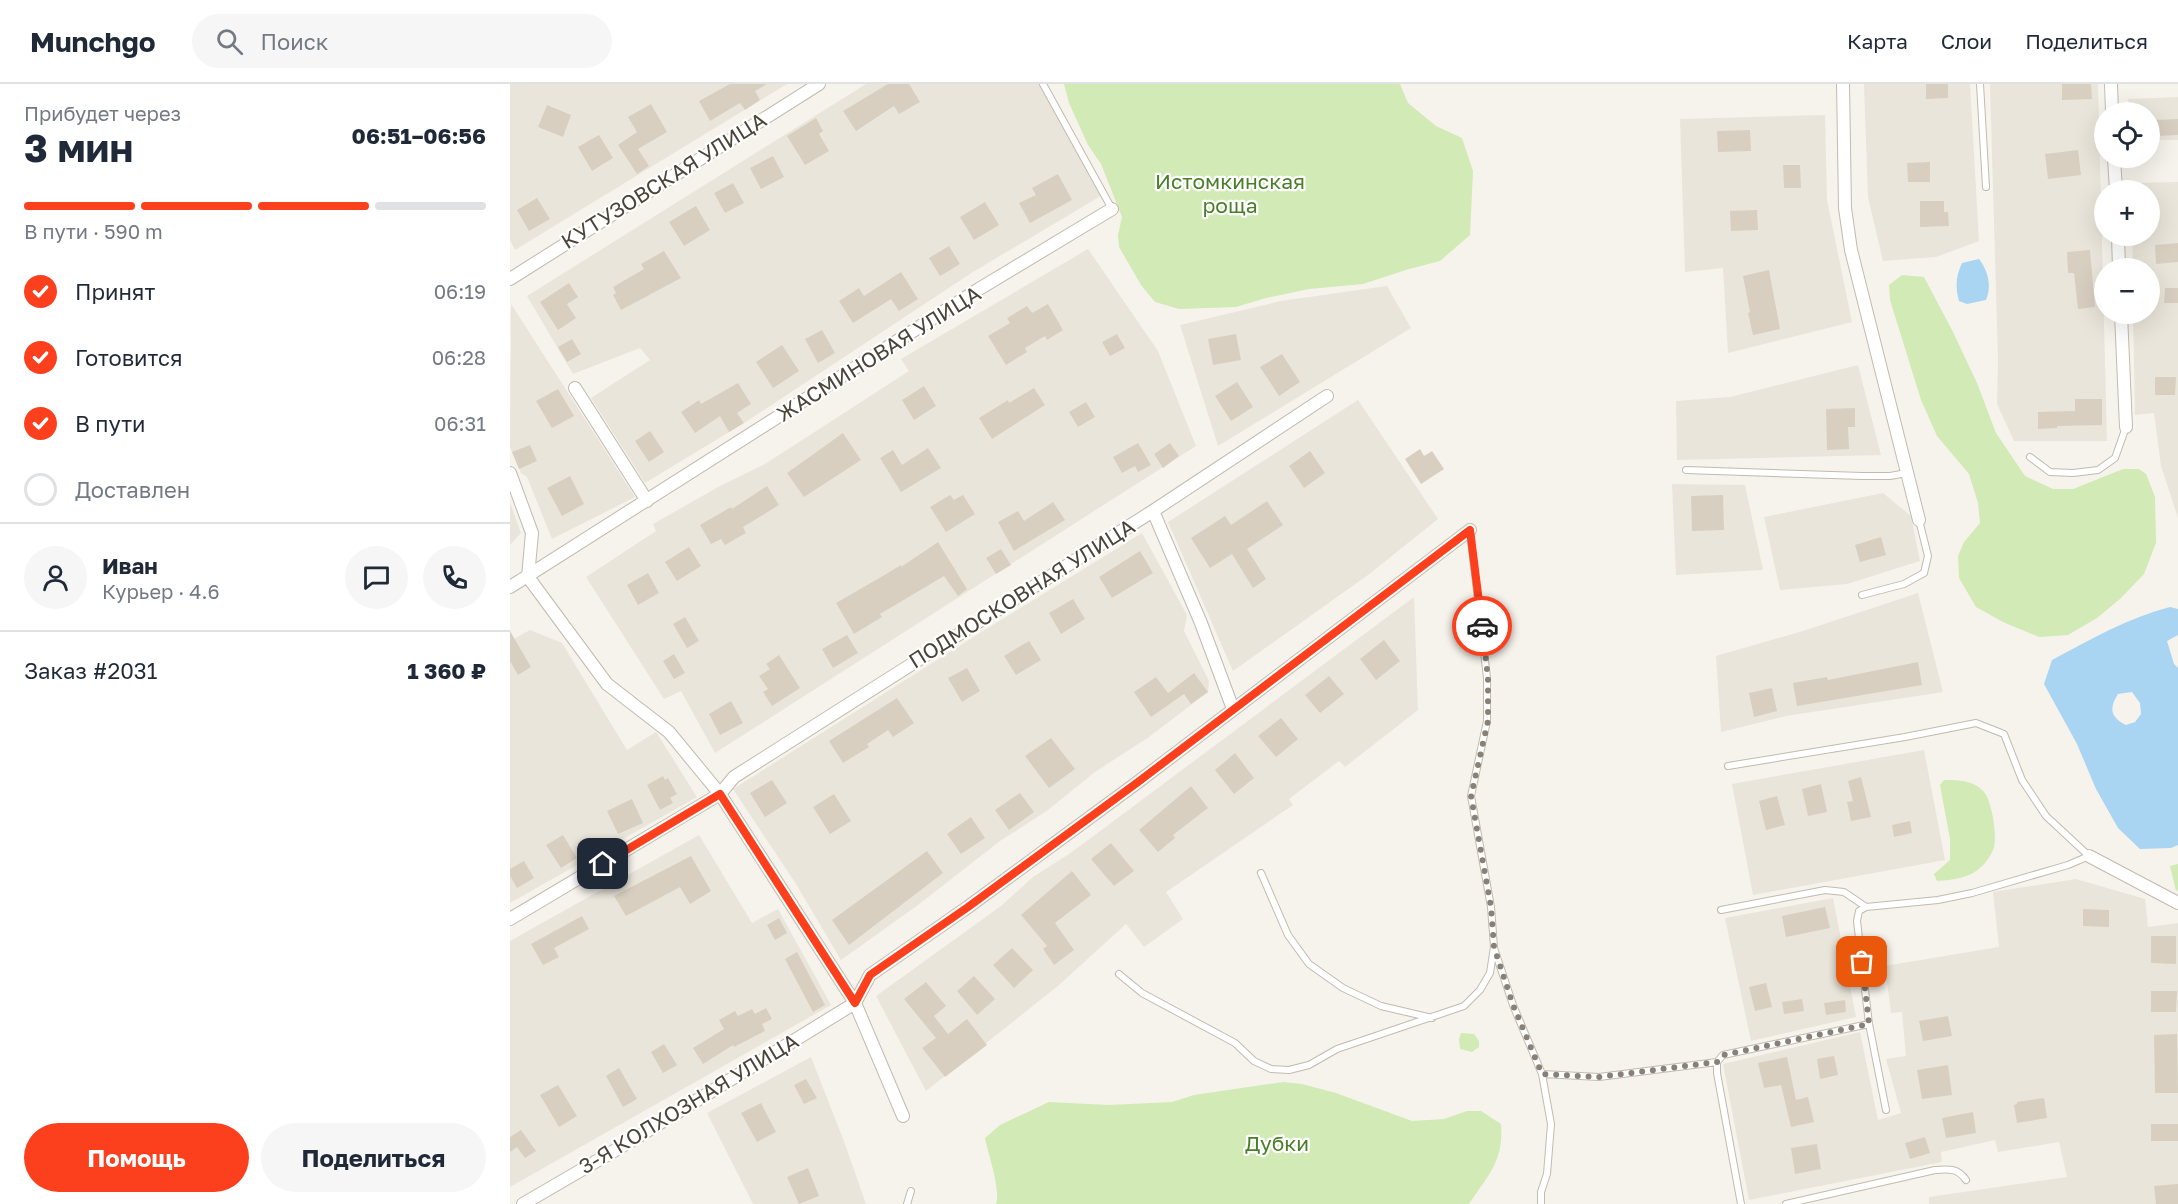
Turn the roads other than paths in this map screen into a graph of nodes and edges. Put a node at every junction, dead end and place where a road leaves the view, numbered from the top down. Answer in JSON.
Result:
{"nodes":[{"id":1,"x":819,"y":84,"type":"edge"},
{"id":2,"x":1043,"y":84,"type":"edge"},
{"id":3,"x":1843,"y":84,"type":"edge"},
{"id":4,"x":1980,"y":84,"type":"edge"},
{"id":5,"x":2111,"y":84,"type":"edge"},
{"id":6,"x":2112,"y":102,"type":"edge"},
{"id":7,"x":1986,"y":187,"type":"dead end"},
{"id":8,"x":1112,"y":209,"type":"joint"},
{"id":9,"x":510,"y":279,"type":"edge"},
{"id":10,"x":2121,"y":324,"type":"edge"},
{"id":11,"x":575,"y":388,"type":"dead end"},
{"id":12,"x":1327,"y":396,"type":"dead end"},
{"id":13,"x":2126,"y":427,"type":"joint"},
{"id":14,"x":2030,"y":457,"type":"dead end"},
{"id":15,"x":1686,"y":470,"type":"dead end"},
{"id":16,"x":510,"y":473,"type":"edge"},
{"id":17,"x":1908,"y":473,"type":"junction"},
{"id":18,"x":647,"y":501,"type":"junction"},
{"id":19,"x":1153,"y":511,"type":"junction"},
{"id":20,"x":1919,"y":519,"type":"joint"},
{"id":21,"x":1470,"y":530,"type":"joint"},
{"id":22,"x":528,"y":577,"type":"junction"},
{"id":23,"x":510,"y":587,"type":"edge"},
{"id":24,"x":1862,"y":596,"type":"dead end"},
{"id":25,"x":1233,"y":709,"type":"junction"},
{"id":26,"x":1728,"y":766,"type":"dead end"},
{"id":27,"x":720,"y":794,"type":"junction"},
{"id":28,"x":2089,"y":856,"type":"junction"},
{"id":29,"x":1261,"y":873,"type":"dead end"},
{"id":30,"x":2178,"y":903,"type":"edge"},
{"id":31,"x":1866,"y":907,"type":"junction"},
{"id":32,"x":1721,"y":910,"type":"dead end"},
{"id":33,"x":510,"y":919,"type":"edge"},
{"id":34,"x":1494,"y":947,"type":"junction"},
{"id":35,"x":1119,"y":974,"type":"dead end"},
{"id":36,"x":855,"y":1003,"type":"junction"},
{"id":37,"x":1432,"y":1018,"type":"junction"},
{"id":38,"x":1869,"y":1024,"type":"junction"},
{"id":39,"x":1717,"y":1062,"type":"junction"},
{"id":40,"x":1542,"y":1074,"type":"junction"},
{"id":41,"x":1886,"y":1110,"type":"dead end"},
{"id":42,"x":903,"y":1116,"type":"dead end"},
{"id":43,"x":1966,"y":1180,"type":"dead end"},
{"id":44,"x":911,"y":1191,"type":"dead end"},
{"id":45,"x":523,"y":1204,"type":"edge"},
{"id":46,"x":907,"y":1204,"type":"edge"},
{"id":47,"x":1541,"y":1204,"type":"edge"},
{"id":48,"x":1741,"y":1204,"type":"edge"},
{"id":49,"x":1786,"y":1204,"type":"edge"}],
"edges":[{"from":1,"to":9,"type":"street","name":"КУТУЗОВСКАЯ УЛИЦА"},
{"from":2,"to":8,"type":"lane"},
{"from":3,"to":17,"type":"street"},
{"from":4,"to":7,"type":"lane"},
{"from":5,"to":6,"type":"street"},
{"from":8,"to":18,"type":"street","name":"ЖАСМИНОВАЯ УЛИЦА"},
{"from":10,"to":13,"type":"street"},
{"from":11,"to":18,"type":"street"},
{"from":12,"to":19,"type":"street","name":"ПОДМОСКОВНАЯ УЛИЦА"},
{"from":13,"to":14,"type":"lane"},
{"from":15,"to":17,"type":"lane"},
{"from":16,"to":22,"type":"street"},
{"from":17,"to":20,"type":"street"},
{"from":18,"to":22,"type":"street","name":"ЖАСМИНОВАЯ УЛИЦА"},
{"from":19,"to":25,"type":"street"},
{"from":19,"to":27,"type":"street","name":"ПОДМОСКОВНАЯ УЛИЦА"},
{"from":20,"to":24,"type":"lane"},
{"from":21,"to":25,"type":"street"},
{"from":21,"to":34,"type":"lane"},
{"from":22,"to":23,"type":"street","name":"ЖАСМИНОВАЯ УЛИЦА"},
{"from":22,"to":27,"type":"street"},
{"from":25,"to":36,"type":"street"},
{"from":26,"to":28,"type":"lane"},
{"from":27,"to":33,"type":"street","name":"ПОДМОСКОВНАЯ УЛИЦА"},
{"from":27,"to":36,"type":"street"},
{"from":28,"to":30,"type":"street"},
{"from":28,"to":31,"type":"lane"},
{"from":29,"to":37,"type":"lane"},
{"from":31,"to":32,"type":"lane"},
{"from":31,"to":38,"type":"lane"},
{"from":34,"to":37,"type":"lane"},
{"from":34,"to":40,"type":"lane"},
{"from":35,"to":37,"type":"lane"},
{"from":36,"to":42,"type":"street"},
{"from":36,"to":45,"type":"street","name":"3-Я КОЛХОЗНАЯ УЛИЦА"},
{"from":38,"to":39,"type":"lane"},
{"from":38,"to":41,"type":"lane"},
{"from":39,"to":40,"type":"lane"},
{"from":39,"to":48,"type":"lane"},
{"from":40,"to":47,"type":"lane"},
{"from":43,"to":49,"type":"lane"},
{"from":44,"to":46,"type":"lane"}]}
